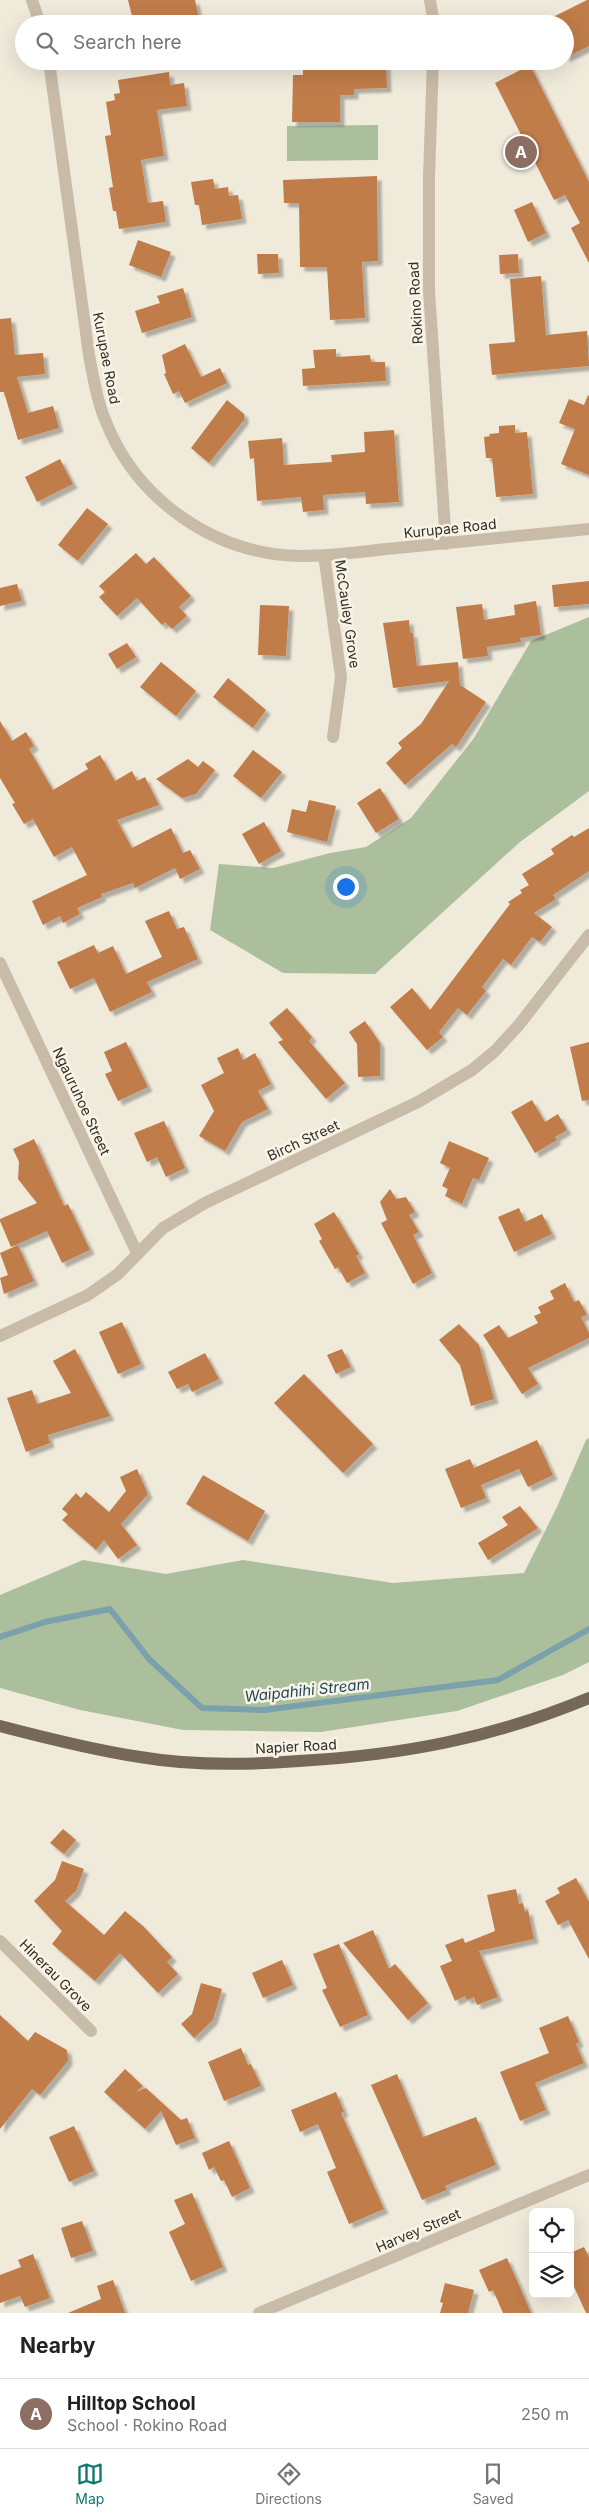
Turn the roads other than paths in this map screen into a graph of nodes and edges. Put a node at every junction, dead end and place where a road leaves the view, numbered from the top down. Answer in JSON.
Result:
{"nodes":[{"id":1,"x":32,"y":0,"type":"edge"},
{"id":2,"x":430,"y":0,"type":"edge"},
{"id":3,"x":37,"y":15,"type":"edge"},
{"id":4,"x":432,"y":15,"type":"edge"},
{"id":5,"x":50,"y":70,"type":"edge"},
{"id":6,"x":433,"y":70,"type":"edge"},
{"id":7,"x":589,"y":528,"type":"edge"},
{"id":8,"x":446,"y":544,"type":"junction"},
{"id":9,"x":324,"y":554,"type":"junction"},
{"id":10,"x":333,"y":737,"type":"dead end"},
{"id":11,"x":589,"y":935,"type":"edge"},
{"id":12,"x":0,"y":963,"type":"edge"},
{"id":13,"x":137,"y":1253,"type":"junction"},
{"id":14,"x":0,"y":1336,"type":"edge"},
{"id":15,"x":589,"y":1698,"type":"edge"},
{"id":16,"x":0,"y":1726,"type":"edge"},
{"id":17,"x":0,"y":1941,"type":"edge"},
{"id":18,"x":91,"y":2031,"type":"dead end"},
{"id":19,"x":589,"y":2175,"type":"edge"},
{"id":20,"x":260,"y":2313,"type":"edge"}],
"edges":[{"from":1,"to":3,"type":"street"},
{"from":2,"to":4,"type":"street"},
{"from":5,"to":9,"type":"street","name":"Kurupae Road"},
{"from":6,"to":8,"type":"street","name":"Rokino Road"},
{"from":7,"to":8,"type":"street","name":"Kurupae Road"},
{"from":8,"to":9,"type":"street","name":"Kurupae Road"},
{"from":9,"to":10,"type":"street","name":"McCauley Grove"},
{"from":11,"to":13,"type":"street","name":"Birch Street"},
{"from":12,"to":13,"type":"street","name":"Ngauruhoe Street"},
{"from":13,"to":14,"type":"street","name":"Birch Street"},
{"from":15,"to":16,"type":"main road","name":"Napier Road"},
{"from":17,"to":18,"type":"street","name":"Hinerau Grove"},
{"from":19,"to":20,"type":"street","name":"Harvey Street"}]}
